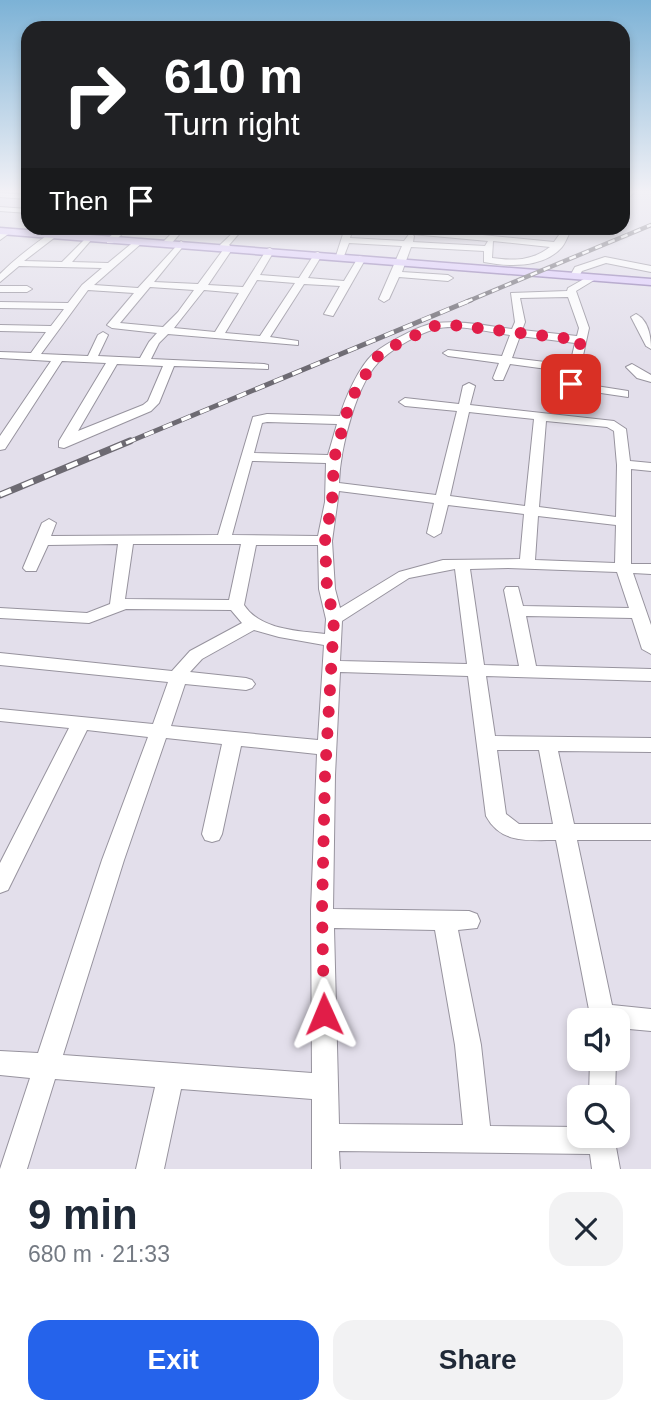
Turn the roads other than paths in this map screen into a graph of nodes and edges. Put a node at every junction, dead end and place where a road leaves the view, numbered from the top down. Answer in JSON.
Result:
{"nodes":[{"id":1,"x":37,"y":247,"type":"edge"},
{"id":2,"x":81,"y":247,"type":"edge"},
{"id":3,"x":134,"y":247,"type":"edge"},
{"id":4,"x":179,"y":247,"type":"edge"},
{"id":5,"x":210,"y":247,"type":"edge"},
{"id":6,"x":343,"y":247,"type":"edge"},
{"id":7,"x":406,"y":247,"type":"edge"},
{"id":8,"x":448,"y":247,"type":"edge"},
{"id":9,"x":556,"y":247,"type":"edge"},
{"id":10,"x":226,"y":248,"type":"junction"},
{"id":11,"x":488,"y":249,"type":"joint"},
{"id":12,"x":270,"y":251,"type":"junction"},
{"id":13,"x":318,"y":255,"type":"junction"},
{"id":14,"x":340,"y":256,"type":"junction"},
{"id":15,"x":362,"y":258,"type":"junction"},
{"id":16,"x":402,"y":261,"type":"junction"},
{"id":17,"x":16,"y":263,"type":"junction"},
{"id":18,"x":64,"y":265,"type":"junction"},
{"id":19,"x":111,"y":266,"type":"junction"},
{"id":20,"x":651,"y":269,"type":"edge"},
{"id":21,"x":396,"y":274,"type":"junction"},
{"id":22,"x":575,"y":275,"type":"junction"},
{"id":23,"x":594,"y":276,"type":"junction"},
{"id":24,"x":253,"y":277,"type":"junction"},
{"id":25,"x":448,"y":278,"type":"dead end"},
{"id":26,"x":0,"y":279,"type":"edge"},
{"id":27,"x":301,"y":281,"type":"junction"},
{"id":28,"x":651,"y":282,"type":"edge"},
{"id":29,"x":347,"y":284,"type":"junction"},
{"id":30,"x":85,"y":287,"type":"junction"},
{"id":31,"x":145,"y":287,"type":"junction"},
{"id":32,"x":200,"y":287,"type":"junction"},
{"id":33,"x":0,"y":289,"type":"edge"},
{"id":34,"x":27,"y":289,"type":"dead end"},
{"id":35,"x":244,"y":290,"type":"junction"},
{"id":36,"x":570,"y":294,"type":"junction"},
{"id":37,"x":384,"y":299,"type":"dead end"},
{"id":38,"x":0,"y":305,"type":"edge"},
{"id":39,"x":70,"y":306,"type":"junction"},
{"id":40,"x":329,"y":314,"type":"dead end"},
{"id":41,"x":636,"y":317,"type":"dead end"},
{"id":42,"x":0,"y":328,"type":"edge"},
{"id":43,"x":53,"y":329,"type":"junction"},
{"id":44,"x":166,"y":331,"type":"junction"},
{"id":45,"x":647,"y":332,"type":"edge"},
{"id":46,"x":517,"y":333,"type":"junction"},
{"id":47,"x":103,"y":335,"type":"dead end"},
{"id":48,"x":218,"y":335,"type":"junction"},
{"id":49,"x":263,"y":340,"type":"junction"},
{"id":50,"x":581,"y":340,"type":"junction"},
{"id":51,"x":294,"y":343,"type":"dead end"},
{"id":52,"x":651,"y":346,"type":"edge"},
{"id":53,"x":448,"y":353,"type":"dead end"},
{"id":54,"x":34,"y":356,"type":"junction"},
{"id":55,"x":2,"y":357,"type":"edge"},
{"id":56,"x":60,"y":357,"type":"junction"},
{"id":57,"x":92,"y":358,"type":"junction"},
{"id":58,"x":114,"y":359,"type":"junction"},
{"id":59,"x":145,"y":360,"type":"junction"},
{"id":60,"x":506,"y":360,"type":"junction"},
{"id":61,"x":171,"y":361,"type":"junction"},
{"id":62,"x":264,"y":367,"type":"dead end"},
{"id":63,"x":632,"y":367,"type":"dead end"},
{"id":64,"x":574,"y":369,"type":"junction"},
{"id":65,"x":499,"y":378,"type":"dead end"},
{"id":66,"x":651,"y":379,"type":"edge"},
{"id":67,"x":469,"y":386,"type":"dead end"},
{"id":68,"x":624,"y":394,"type":"dead end"},
{"id":69,"x":405,"y":402,"type":"dead end"},
{"id":70,"x":465,"y":409,"type":"junction"},
{"id":71,"x":540,"y":417,"type":"junction"},
{"id":72,"x":345,"y":420,"type":"junction"},
{"id":73,"x":0,"y":446,"type":"edge"},
{"id":74,"x":246,"y":457,"type":"junction"},
{"id":75,"x":334,"y":459,"type":"junction"},
{"id":76,"x":624,"y":465,"type":"junction"},
{"id":77,"x":651,"y":467,"type":"edge"},
{"id":78,"x":332,"y":486,"type":"junction"},
{"id":79,"x":443,"y":499,"type":"junction"},
{"id":80,"x":532,"y":510,"type":"junction"},
{"id":81,"x":623,"y":522,"type":"junction"},
{"id":82,"x":49,"y":523,"type":"dead end"},
{"id":83,"x":434,"y":533,"type":"dead end"},
{"id":84,"x":126,"y":539,"type":"junction"},
{"id":85,"x":224,"y":539,"type":"junction"},
{"id":86,"x":249,"y":540,"type":"junction"},
{"id":87,"x":42,"y":541,"type":"junction"},
{"id":88,"x":325,"y":541,"type":"junction"},
{"id":89,"x":462,"y":563,"type":"junction"},
{"id":90,"x":527,"y":563,"type":"junction"},
{"id":91,"x":623,"y":567,"type":"junction"},
{"id":92,"x":31,"y":568,"type":"dead end"},
{"id":93,"x":651,"y":569,"type":"edge"},
{"id":94,"x":512,"y":590,"type":"dead end"},
{"id":95,"x":122,"y":605,"type":"junction"},
{"id":96,"x":236,"y":605,"type":"junction"},
{"id":97,"x":516,"y":611,"type":"junction"},
{"id":98,"x":0,"y":613,"type":"edge"},
{"id":99,"x":639,"y":613,"type":"junction"},
{"id":100,"x":334,"y":619,"type":"junction"},
{"id":101,"x":252,"y":624,"type":"junction"},
{"id":102,"x":334,"y":641,"type":"junction"},
{"id":103,"x":651,"y":649,"type":"edge"},
{"id":104,"x":0,"y":659,"type":"edge"},
{"id":105,"x":332,"y":666,"type":"junction"},
{"id":106,"x":477,"y":672,"type":"junction"},
{"id":107,"x":529,"y":673,"type":"junction"},
{"id":108,"x":651,"y":676,"type":"edge"},
{"id":109,"x":179,"y":679,"type":"junction"},
{"id":110,"x":246,"y":684,"type":"dead end"},
{"id":111,"x":1,"y":717,"type":"edge"},
{"id":112,"x":81,"y":724,"type":"junction"},
{"id":113,"x":160,"y":733,"type":"junction"},
{"id":114,"x":328,"y":733,"type":"junction"},
{"id":115,"x":233,"y":740,"type":"junction"},
{"id":116,"x":488,"y":743,"type":"junction"},
{"id":117,"x":547,"y":744,"type":"junction"},
{"id":118,"x":651,"y":745,"type":"edge"},
{"id":119,"x":651,"y":832,"type":"edge"},
{"id":120,"x":565,"y":833,"type":"junction"},
{"id":121,"x":212,"y":834,"type":"dead end"},
{"id":122,"x":0,"y":884,"type":"edge"},
{"id":123,"x":322,"y":918,"type":"junction"},
{"id":124,"x":601,"y":1008,"type":"edge"},
{"id":125,"x":630,"y":1019,"type":"edge"},
{"id":126,"x":651,"y":1020,"type":"edge"},
{"id":127,"x":0,"y":1063,"type":"edge"},
{"id":128,"x":45,"y":1067,"type":"junction"},
{"id":129,"x":171,"y":1075,"type":"junction"},
{"id":130,"x":325,"y":1087,"type":"junction"},
{"id":131,"x":326,"y":1137,"type":"junction"},
{"id":132,"x":478,"y":1139,"type":"junction"},
{"id":133,"x":567,"y":1139,"type":"edge"},
{"id":134,"x":602,"y":1148,"type":"edge"},
{"id":135,"x":13,"y":1169,"type":"edge"},
{"id":136,"x":150,"y":1169,"type":"edge"},
{"id":137,"x":326,"y":1169,"type":"edge"},
{"id":138,"x":606,"y":1169,"type":"edge"}],
"edges":[{"from":1,"to":17,"type":"street"},
{"from":2,"to":18,"type":"street"},
{"from":3,"to":19,"type":"street"},
{"from":4,"to":31,"type":"street"},
{"from":5,"to":10,"type":"main road"},
{"from":6,"to":14,"type":"street"},
{"from":7,"to":16,"type":"street"},
{"from":8,"to":11,"type":"street"},
{"from":9,"to":11,"type":"street"},
{"from":10,"to":12,"type":"main road"},
{"from":10,"to":32,"type":"street"},
{"from":12,"to":13,"type":"main road"},
{"from":12,"to":24,"type":"street"},
{"from":13,"to":14,"type":"main road"},
{"from":13,"to":27,"type":"street"},
{"from":14,"to":15,"type":"main road"},
{"from":15,"to":16,"type":"main road"},
{"from":15,"to":29,"type":"street"},
{"from":16,"to":21,"type":"street"},
{"from":16,"to":22,"type":"main road"},
{"from":17,"to":18,"type":"street"},
{"from":17,"to":26,"type":"street"},
{"from":18,"to":19,"type":"street"},
{"from":19,"to":30,"type":"street"},
{"from":20,"to":22,"type":"street"},
{"from":21,"to":25,"type":"street"},
{"from":21,"to":37,"type":"street"},
{"from":22,"to":23,"type":"main road"},
{"from":23,"to":28,"type":"main road"},
{"from":23,"to":36,"type":"street"},
{"from":24,"to":27,"type":"street"},
{"from":24,"to":35,"type":"street"},
{"from":27,"to":29,"type":"street"},
{"from":27,"to":49,"type":"street"},
{"from":29,"to":40,"type":"street"},
{"from":30,"to":31,"type":"street"},
{"from":30,"to":39,"type":"street"},
{"from":31,"to":32,"type":"street"},
{"from":31,"to":44,"type":"street"},
{"from":32,"to":35,"type":"street"},
{"from":32,"to":44,"type":"street"},
{"from":33,"to":34,"type":"street"},
{"from":35,"to":48,"type":"street"},
{"from":36,"to":46,"type":"street"},
{"from":36,"to":50,"type":"street"},
{"from":38,"to":39,"type":"street"},
{"from":39,"to":43,"type":"street"},
{"from":41,"to":45,"type":"street"},
{"from":42,"to":43,"type":"street"},
{"from":43,"to":54,"type":"street"},
{"from":44,"to":48,"type":"street"},
{"from":44,"to":59,"type":"street"},
{"from":45,"to":52,"type":"street"},
{"from":46,"to":50,"type":"street"},
{"from":46,"to":60,"type":"street"},
{"from":46,"to":72,"type":"street"},
{"from":47,"to":57,"type":"street"},
{"from":48,"to":49,"type":"street"},
{"from":49,"to":51,"type":"street"},
{"from":50,"to":64,"type":"street"},
{"from":53,"to":60,"type":"street"},
{"from":54,"to":55,"type":"street"},
{"from":54,"to":56,"type":"street"},
{"from":56,"to":57,"type":"street"},
{"from":56,"to":73,"type":"street"},
{"from":57,"to":58,"type":"street"},
{"from":58,"to":59,"type":"street"},
{"from":58,"to":61,"type":"street"},
{"from":59,"to":61,"type":"street"},
{"from":60,"to":64,"type":"street"},
{"from":60,"to":65,"type":"street"},
{"from":61,"to":62,"type":"street"},
{"from":63,"to":66,"type":"street"},
{"from":64,"to":68,"type":"street"},
{"from":67,"to":70,"type":"street"},
{"from":69,"to":70,"type":"street"},
{"from":70,"to":71,"type":"street"},
{"from":70,"to":79,"type":"street"},
{"from":71,"to":76,"type":"street"},
{"from":71,"to":80,"type":"street"},
{"from":72,"to":74,"type":"street"},
{"from":72,"to":75,"type":"street"},
{"from":74,"to":75,"type":"street"},
{"from":74,"to":85,"type":"street"},
{"from":75,"to":78,"type":"street"},
{"from":76,"to":77,"type":"street"},
{"from":76,"to":81,"type":"street"},
{"from":78,"to":79,"type":"street"},
{"from":78,"to":88,"type":"street"},
{"from":79,"to":80,"type":"street"},
{"from":79,"to":83,"type":"street"},
{"from":80,"to":81,"type":"street"},
{"from":80,"to":90,"type":"street"},
{"from":81,"to":91,"type":"street"},
{"from":82,"to":87,"type":"street"},
{"from":84,"to":85,"type":"street"},
{"from":84,"to":87,"type":"street"},
{"from":84,"to":95,"type":"street"},
{"from":85,"to":86,"type":"street"},
{"from":86,"to":88,"type":"street"},
{"from":86,"to":96,"type":"street"},
{"from":87,"to":92,"type":"street"},
{"from":88,"to":100,"type":"street"},
{"from":89,"to":90,"type":"street"},
{"from":89,"to":100,"type":"street"},
{"from":89,"to":106,"type":"street"},
{"from":90,"to":91,"type":"street"},
{"from":91,"to":93,"type":"street"},
{"from":91,"to":99,"type":"street"},
{"from":94,"to":97,"type":"street"},
{"from":95,"to":96,"type":"street"},
{"from":95,"to":98,"type":"street"},
{"from":96,"to":101,"type":"street"},
{"from":97,"to":99,"type":"street"},
{"from":97,"to":107,"type":"street"},
{"from":99,"to":103,"type":"street"},
{"from":100,"to":102,"type":"street"},
{"from":101,"to":102,"type":"street"},
{"from":101,"to":109,"type":"street"},
{"from":102,"to":105,"type":"street"},
{"from":104,"to":109,"type":"street"},
{"from":105,"to":106,"type":"street"},
{"from":105,"to":114,"type":"street"},
{"from":106,"to":107,"type":"street"},
{"from":106,"to":116,"type":"street"},
{"from":107,"to":108,"type":"street"},
{"from":109,"to":110,"type":"street"},
{"from":109,"to":113,"type":"street"},
{"from":111,"to":112,"type":"street"},
{"from":112,"to":113,"type":"street"},
{"from":112,"to":122,"type":"street"},
{"from":113,"to":115,"type":"street"},
{"from":113,"to":128,"type":"street"},
{"from":114,"to":115,"type":"street"},
{"from":114,"to":123,"type":"street"},
{"from":115,"to":121,"type":"street"},
{"from":116,"to":117,"type":"street"},
{"from":116,"to":120,"type":"street"},
{"from":117,"to":118,"type":"street"},
{"from":117,"to":120,"type":"street"},
{"from":119,"to":120,"type":"street"},
{"from":120,"to":124,"type":"street"},
{"from":123,"to":130,"type":"street"},
{"from":123,"to":132,"type":"street"},
{"from":125,"to":126,"type":"street"},
{"from":127,"to":128,"type":"street"},
{"from":128,"to":129,"type":"street"},
{"from":128,"to":135,"type":"street"},
{"from":129,"to":130,"type":"street"},
{"from":129,"to":136,"type":"street"},
{"from":130,"to":131,"type":"street"},
{"from":131,"to":132,"type":"street"},
{"from":131,"to":137,"type":"street"},
{"from":132,"to":133,"type":"street"},
{"from":134,"to":138,"type":"street"}]}
